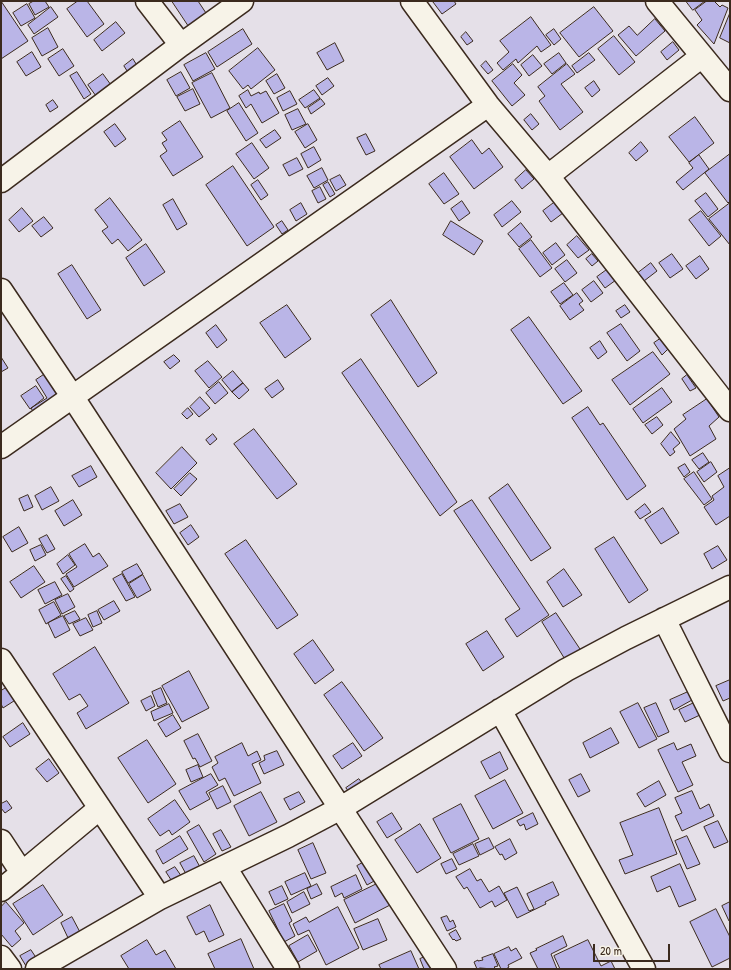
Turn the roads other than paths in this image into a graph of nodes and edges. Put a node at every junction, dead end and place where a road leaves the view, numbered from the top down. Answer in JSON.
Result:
{"nodes":[{"id":1,"x":148,"y":1,"type":"edge"},
{"id":2,"x":242,"y":1,"type":"edge"},
{"id":3,"x":412,"y":1,"type":"edge"},
{"id":4,"x":657,"y":1,"type":"edge"},
{"id":5,"x":181,"y":45,"type":"junction"},
{"id":6,"x":702,"y":56,"type":"junction"},
{"id":7,"x":730,"y":90,"type":"edge"},
{"id":8,"x":488,"y":105,"type":"junction"},
{"id":9,"x":548,"y":176,"type":"junction"},
{"id":10,"x":1,"y":181,"type":"edge"},
{"id":11,"x":1,"y":290,"type":"edge"},
{"id":12,"x":72,"y":396,"type":"junction"},
{"id":13,"x":727,"y":400,"type":"edge"},
{"id":14,"x":1,"y":447,"type":"edge"},
{"id":15,"x":730,"y":588,"type":"edge"},
{"id":16,"x":664,"y":619,"type":"junction"},
{"id":17,"x":1,"y":660,"type":"edge"},
{"id":18,"x":500,"y":710,"type":"junction"},
{"id":19,"x":730,"y":751,"type":"edge"},
{"id":20,"x":100,"y":808,"type":"junction"},
{"id":21,"x":341,"y":808,"type":"junction"},
{"id":22,"x":1,"y":842,"type":"edge"},
{"id":23,"x":225,"y":867,"type":"junction"},
{"id":24,"x":22,"y":873,"type":"junction"},
{"id":25,"x":1,"y":890,"type":"edge"},
{"id":26,"x":160,"y":898,"type":"junction"},
{"id":27,"x":1,"y":957,"type":"edge"},
{"id":28,"x":10,"y":969,"type":"edge"},
{"id":29,"x":37,"y":969,"type":"edge"},
{"id":30,"x":288,"y":969,"type":"edge"},
{"id":31,"x":445,"y":969,"type":"edge"},
{"id":32,"x":644,"y":969,"type":"edge"}],
"edges":[{"from":1,"to":5,"type":"street"},
{"from":2,"to":5,"type":"street"},
{"from":3,"to":8,"type":"street"},
{"from":4,"to":6,"type":"street"},
{"from":5,"to":10,"type":"street"},
{"from":6,"to":7,"type":"street"},
{"from":6,"to":9,"type":"street"},
{"from":8,"to":9,"type":"street"},
{"from":8,"to":12,"type":"street"},
{"from":9,"to":13,"type":"street"},
{"from":11,"to":12,"type":"street"},
{"from":12,"to":14,"type":"street"},
{"from":12,"to":21,"type":"street"},
{"from":15,"to":16,"type":"street"},
{"from":16,"to":18,"type":"street"},
{"from":16,"to":19,"type":"street"},
{"from":17,"to":20,"type":"street"},
{"from":18,"to":21,"type":"street"},
{"from":18,"to":32,"type":"street"},
{"from":20,"to":24,"type":"street"},
{"from":20,"to":26,"type":"street"},
{"from":21,"to":23,"type":"street"},
{"from":21,"to":31,"type":"street"},
{"from":22,"to":24,"type":"street"},
{"from":23,"to":26,"type":"street"},
{"from":23,"to":30,"type":"street"},
{"from":24,"to":25,"type":"street"},
{"from":26,"to":29,"type":"street"},
{"from":27,"to":28,"type":"street"}]}
